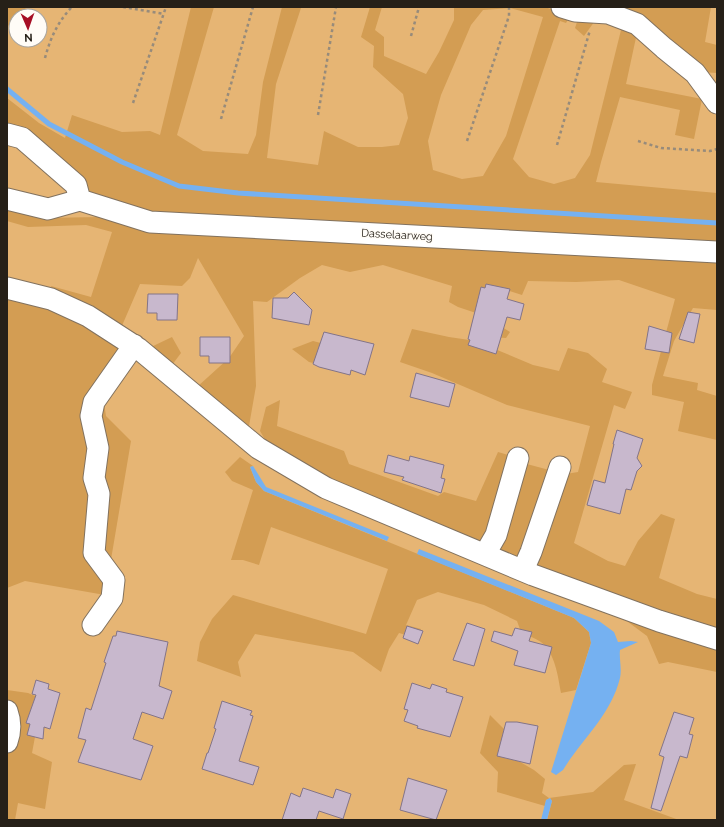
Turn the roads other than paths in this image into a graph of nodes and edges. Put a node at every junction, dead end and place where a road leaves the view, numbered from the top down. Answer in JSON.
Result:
{"nodes":[{"id":1,"x":577,"y":9,"type":"edge"},
{"id":2,"x":717,"y":103,"type":"edge"},
{"id":3,"x":7,"y":134,"type":"edge"},
{"id":4,"x":7,"y":199,"type":"edge"},
{"id":5,"x":80,"y":200,"type":"junction"},
{"id":6,"x":717,"y":252,"type":"edge"},
{"id":7,"x":7,"y":288,"type":"edge"},
{"id":8,"x":134,"y":345,"type":"junction"},
{"id":9,"x":518,"y":458,"type":"dead end"},
{"id":10,"x":560,"y":467,"type":"dead end"},
{"id":11,"x":485,"y":554,"type":"junction"},
{"id":12,"x":523,"y":570,"type":"junction"},
{"id":13,"x":94,"y":625,"type":"dead end"},
{"id":14,"x":717,"y":639,"type":"edge"},
{"id":15,"x":7,"y":711,"type":"edge"},
{"id":16,"x":7,"y":742,"type":"edge"}],
"edges":[{"from":1,"to":2,"type":"street"},
{"from":3,"to":5,"type":"street"},
{"from":4,"to":5,"type":"street"},
{"from":5,"to":6,"type":"street","name":"Dasselaarweg"},
{"from":7,"to":8,"type":"street"},
{"from":8,"to":11,"type":"street"},
{"from":8,"to":13,"type":"street"},
{"from":9,"to":11,"type":"street"},
{"from":10,"to":12,"type":"street"},
{"from":11,"to":12,"type":"street"},
{"from":12,"to":14,"type":"street"},
{"from":15,"to":16,"type":"street"}]}
